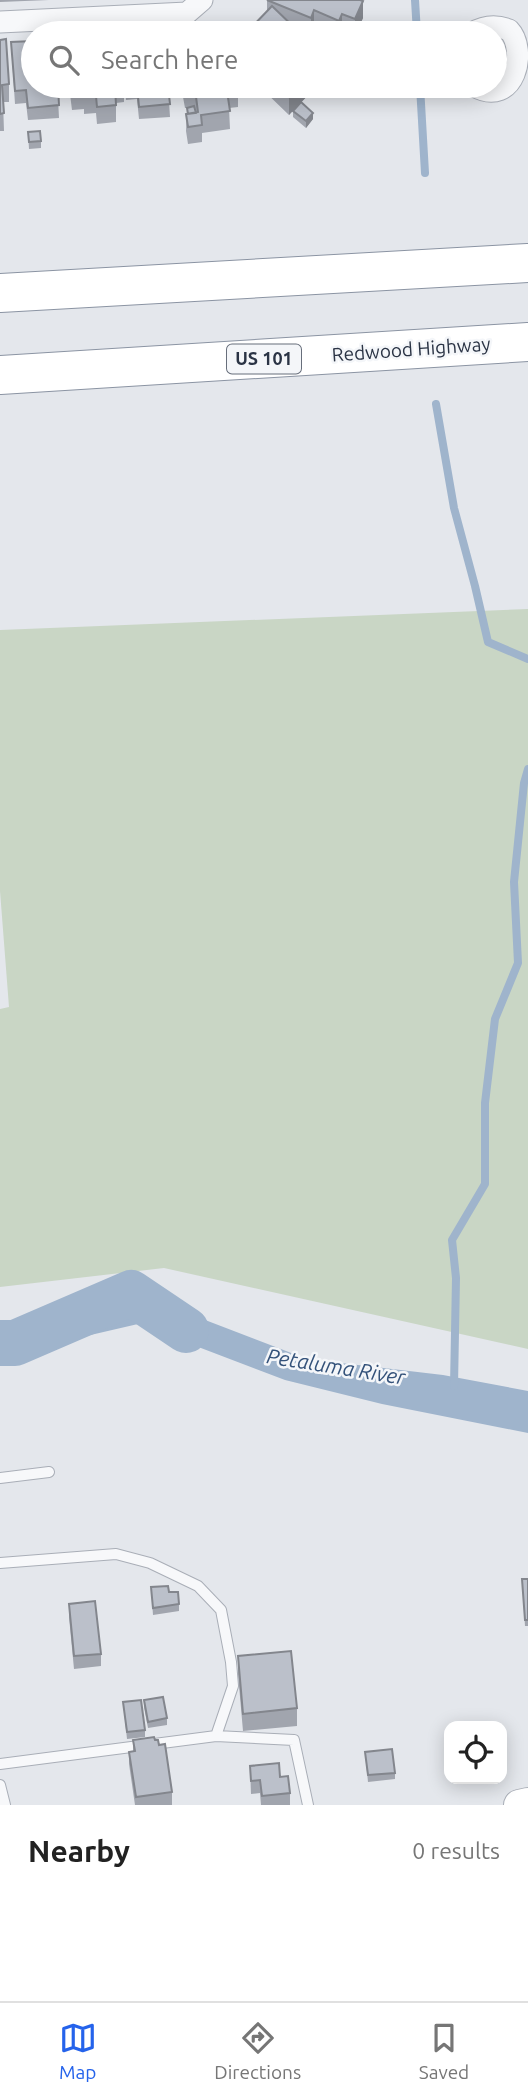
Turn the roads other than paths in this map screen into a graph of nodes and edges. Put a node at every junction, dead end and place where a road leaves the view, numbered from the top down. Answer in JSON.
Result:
{"nodes":[{"id":1,"x":202,"y":0,"type":"edge"},
{"id":2,"x":0,"y":22,"type":"edge"},
{"id":3,"x":521,"y":25,"type":"edge"},
{"id":4,"x":507,"y":88,"type":"edge"},
{"id":5,"x":528,"y":263,"type":"edge"},
{"id":6,"x":0,"y":293,"type":"edge"},
{"id":7,"x":528,"y":342,"type":"edge"},
{"id":8,"x":0,"y":375,"type":"edge"},
{"id":9,"x":48,"y":1472,"type":"dead end"},
{"id":10,"x":0,"y":1478,"type":"edge"},
{"id":11,"x":0,"y":1563,"type":"edge"},
{"id":12,"x":216,"y":1736,"type":"junction"},
{"id":13,"x":0,"y":1764,"type":"edge"},
{"id":14,"x":0,"y":1785,"type":"edge"},
{"id":15,"x":528,"y":1803,"type":"edge"},
{"id":16,"x":5,"y":1805,"type":"edge"},
{"id":17,"x":307,"y":1805,"type":"edge"},
{"id":18,"x":519,"y":1805,"type":"edge"}],
"edges":[{"from":1,"to":2,"type":"street"},
{"from":3,"to":4,"type":"street"},
{"from":5,"to":6,"type":"highway"},
{"from":7,"to":8,"type":"highway","name":"Redwood Highway","number":"US 101"},
{"from":9,"to":10,"type":"lane"},
{"from":11,"to":12,"type":"lane"},
{"from":12,"to":13,"type":"lane"},
{"from":12,"to":17,"type":"lane"},
{"from":14,"to":16,"type":"lane"},
{"from":15,"to":18,"type":"main road"}]}
